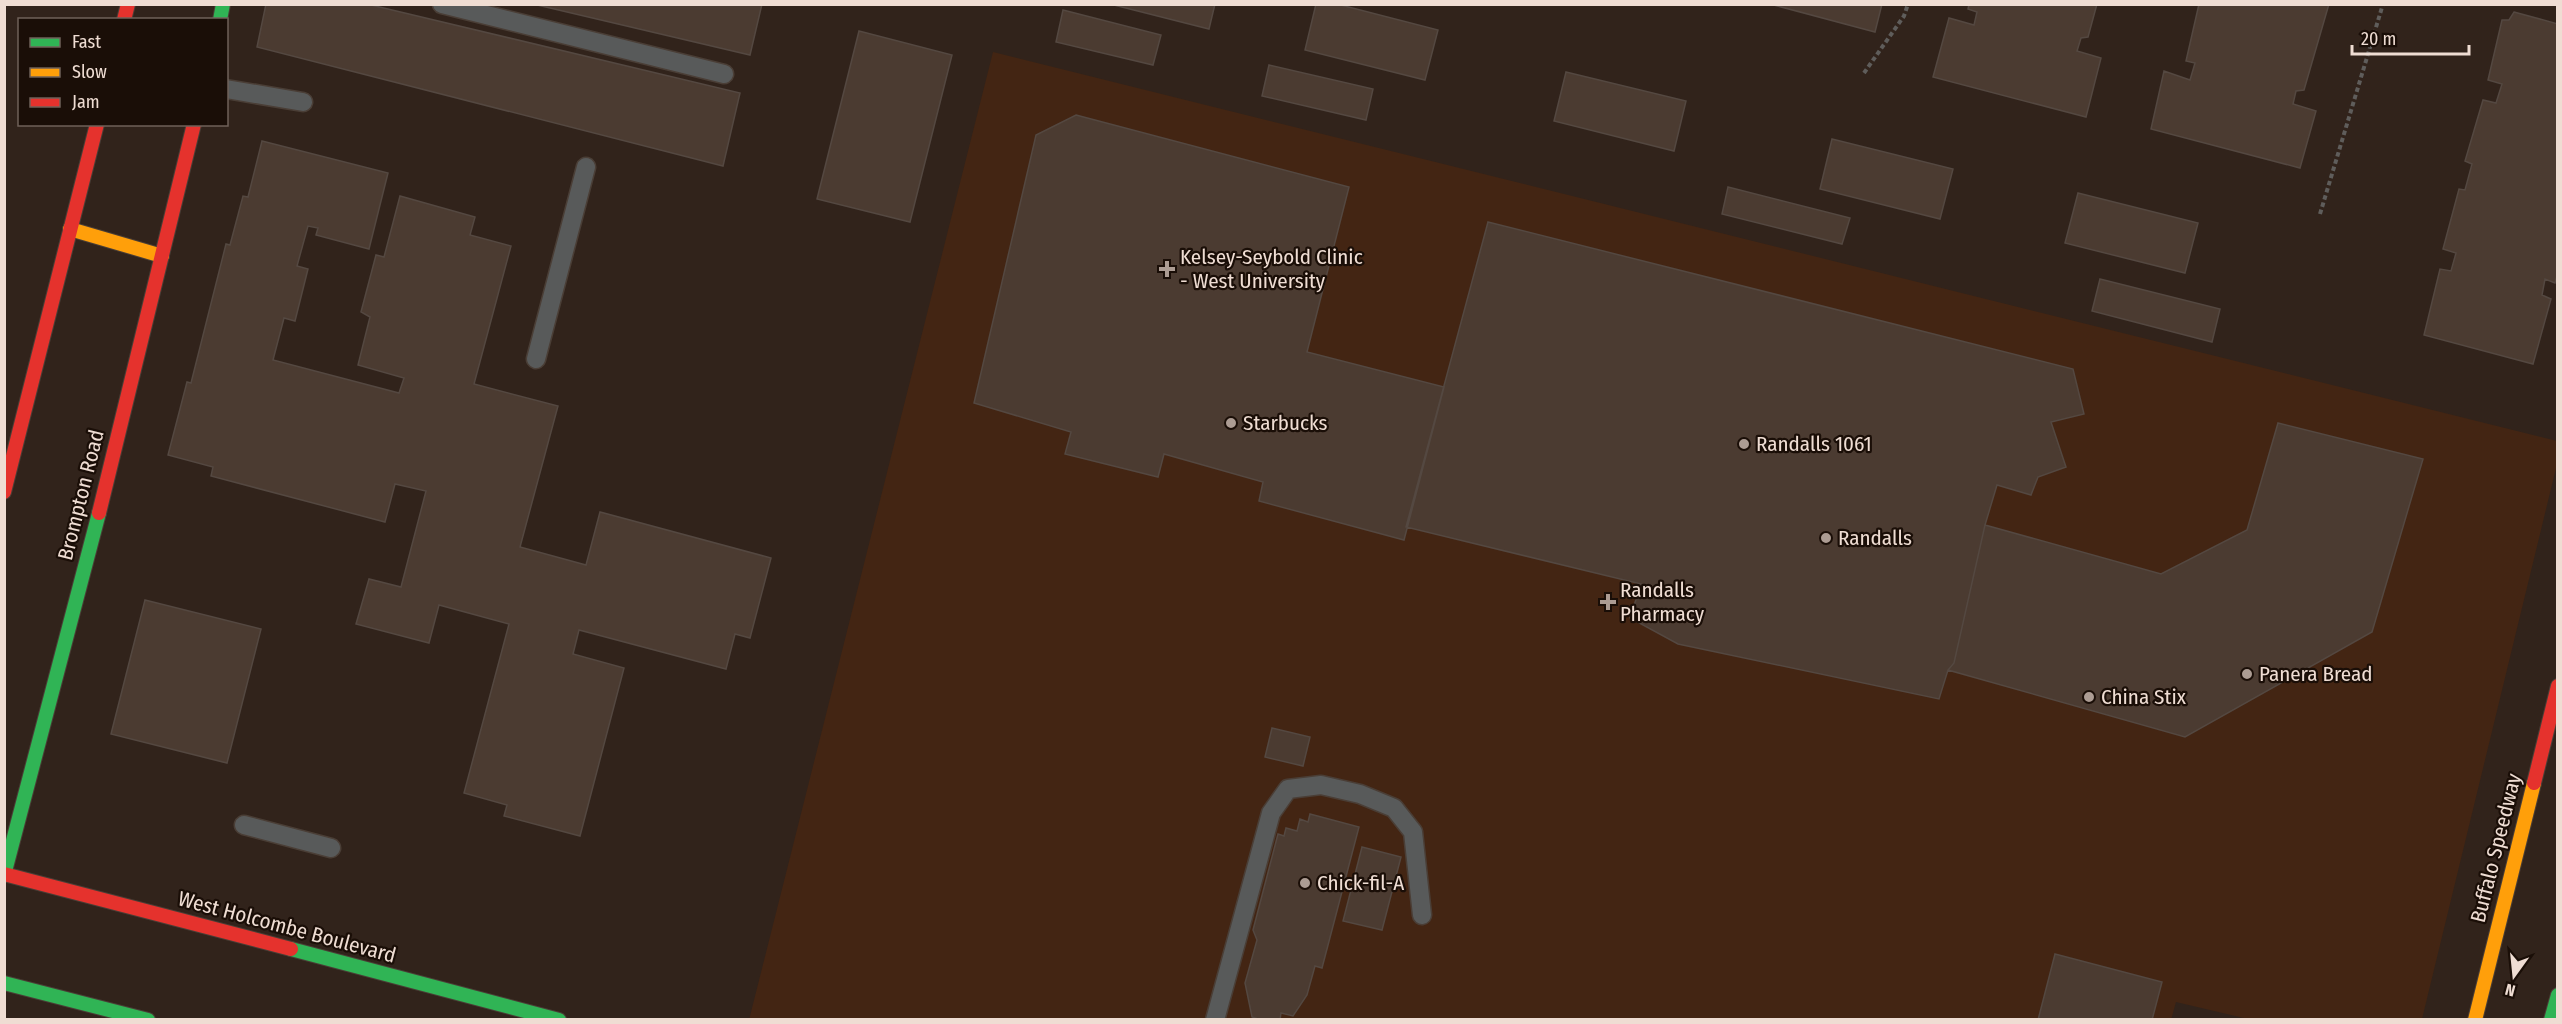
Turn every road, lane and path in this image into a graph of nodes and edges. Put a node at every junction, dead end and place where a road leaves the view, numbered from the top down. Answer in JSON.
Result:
{"nodes":[{"id":1,"x":442,"y":4,"type":"edge"},
{"id":2,"x":1908,"y":4,"type":"edge"},
{"id":3,"x":2383,"y":4,"type":"edge"},
{"id":4,"x":1864,"y":73,"type":"dead end"},
{"id":5,"x":724,"y":74,"type":"dead end"},
{"id":6,"x":228,"y":89,"type":"edge"},
{"id":7,"x":303,"y":102,"type":"dead end"},
{"id":8,"x":96,"y":126,"type":"edge"},
{"id":9,"x":194,"y":126,"type":"edge"},
{"id":10,"x":586,"y":166,"type":"dead end"},
{"id":11,"x":2320,"y":214,"type":"dead end"},
{"id":12,"x":70,"y":229,"type":"junction"},
{"id":13,"x":162,"y":256,"type":"junction"},
{"id":14,"x":536,"y":359,"type":"dead end"},
{"id":15,"x":4,"y":492,"type":"edge"},
{"id":16,"x":2558,"y":686,"type":"edge"},
{"id":17,"x":2554,"y":720,"type":"edge"},
{"id":18,"x":244,"y":825,"type":"dead end"},
{"id":19,"x":330,"y":848,"type":"dead end"},
{"id":20,"x":5,"y":875,"type":"edge"},
{"id":21,"x":1422,"y":915,"type":"dead end"},
{"id":22,"x":4,"y":982,"type":"edge"},
{"id":23,"x":2558,"y":995,"type":"edge"},
{"id":24,"x":148,"y":1020,"type":"edge"},
{"id":25,"x":559,"y":1020,"type":"edge"},
{"id":26,"x":1215,"y":1020,"type":"edge"},
{"id":27,"x":2475,"y":1020,"type":"edge"},
{"id":28,"x":2551,"y":1020,"type":"edge"}],
"edges":[{"from":1,"to":5,"type":"lane"},
{"from":2,"to":4,"type":"path"},
{"from":3,"to":11,"type":"path"},
{"from":6,"to":7,"type":"lane"},
{"from":8,"to":12,"type":"street"},
{"from":9,"to":13,"type":"street","name":"Brompton Road"},
{"from":10,"to":14,"type":"lane"},
{"from":12,"to":13,"type":"street"},
{"from":12,"to":15,"type":"street"},
{"from":13,"to":20,"type":"street","name":"Brompton Road"},
{"from":16,"to":17,"type":"street","name":"Buffalo Speedway"},
{"from":17,"to":27,"type":"street","name":"Buffalo Speedway"},
{"from":18,"to":19,"type":"lane"},
{"from":20,"to":25,"type":"street","name":"West Holcombe Boulevard"},
{"from":21,"to":26,"type":"lane"},
{"from":22,"to":24,"type":"street"},
{"from":23,"to":28,"type":"street"}]}
